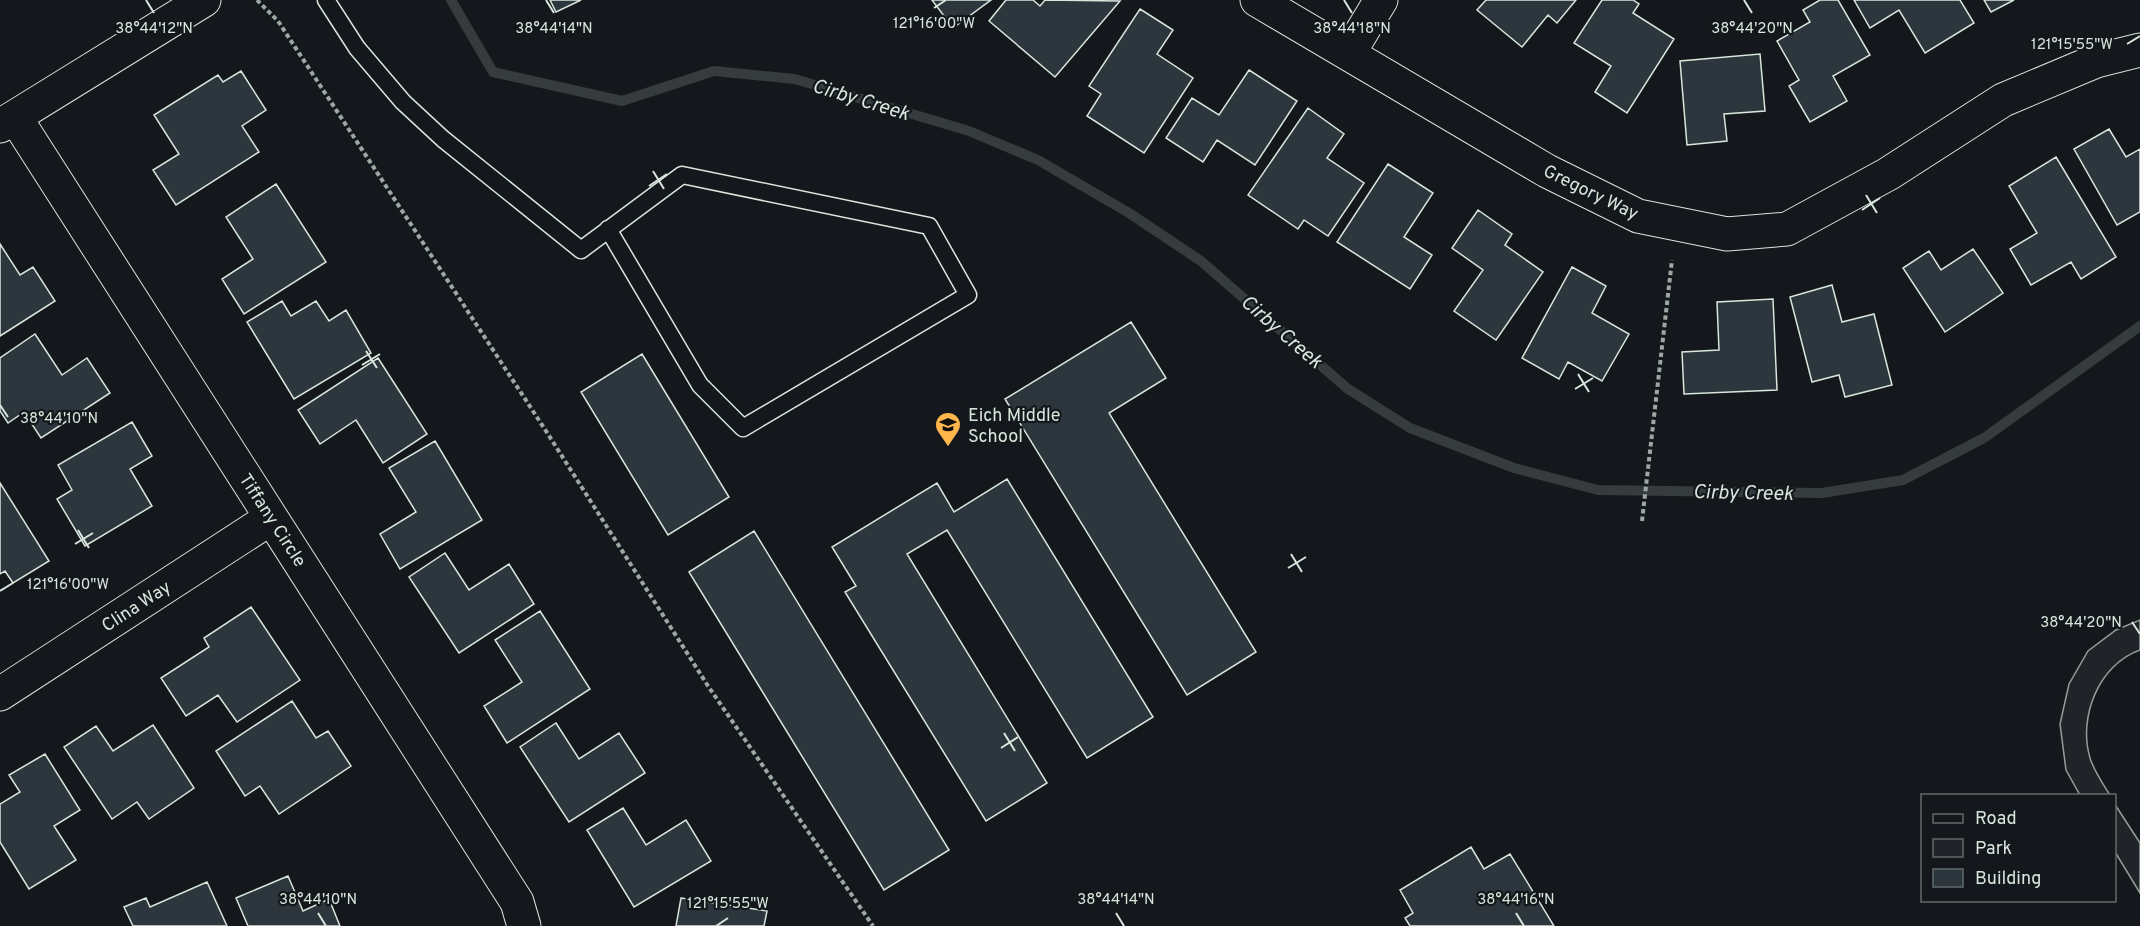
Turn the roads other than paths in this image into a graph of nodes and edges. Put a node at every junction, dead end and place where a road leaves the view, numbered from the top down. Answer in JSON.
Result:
{"nodes":[{"id":1,"x":204,"y":0,"type":"edge"},
{"id":2,"x":326,"y":0,"type":"edge"},
{"id":3,"x":1257,"y":0,"type":"edge"},
{"id":4,"x":1381,"y":0,"type":"edge"},
{"id":5,"x":2140,"y":50,"type":"edge"},
{"id":6,"x":1349,"y":53,"type":"junction"},
{"id":7,"x":7,"y":122,"type":"edge"},
{"id":8,"x":609,"y":230,"type":"junction"},
{"id":9,"x":271,"y":518,"type":"junction"},
{"id":10,"x":0,"y":694,"type":"edge"},
{"id":11,"x":524,"y":926,"type":"edge"}],
"edges":[{"from":1,"to":7,"type":"street"},
{"from":2,"to":8,"type":"lane"},
{"from":3,"to":6,"type":"street","name":"Gregory Way"},
{"from":4,"to":6,"type":"street"},
{"from":5,"to":6,"type":"street","name":"Gregory Way"},
{"from":7,"to":9,"type":"street","name":"Tiffany Circle"},
{"from":8,"to":8,"type":"lane"},
{"from":9,"to":10,"type":"street","name":"Clina Way"},
{"from":9,"to":11,"type":"street","name":"Tiffany Circle"}]}
